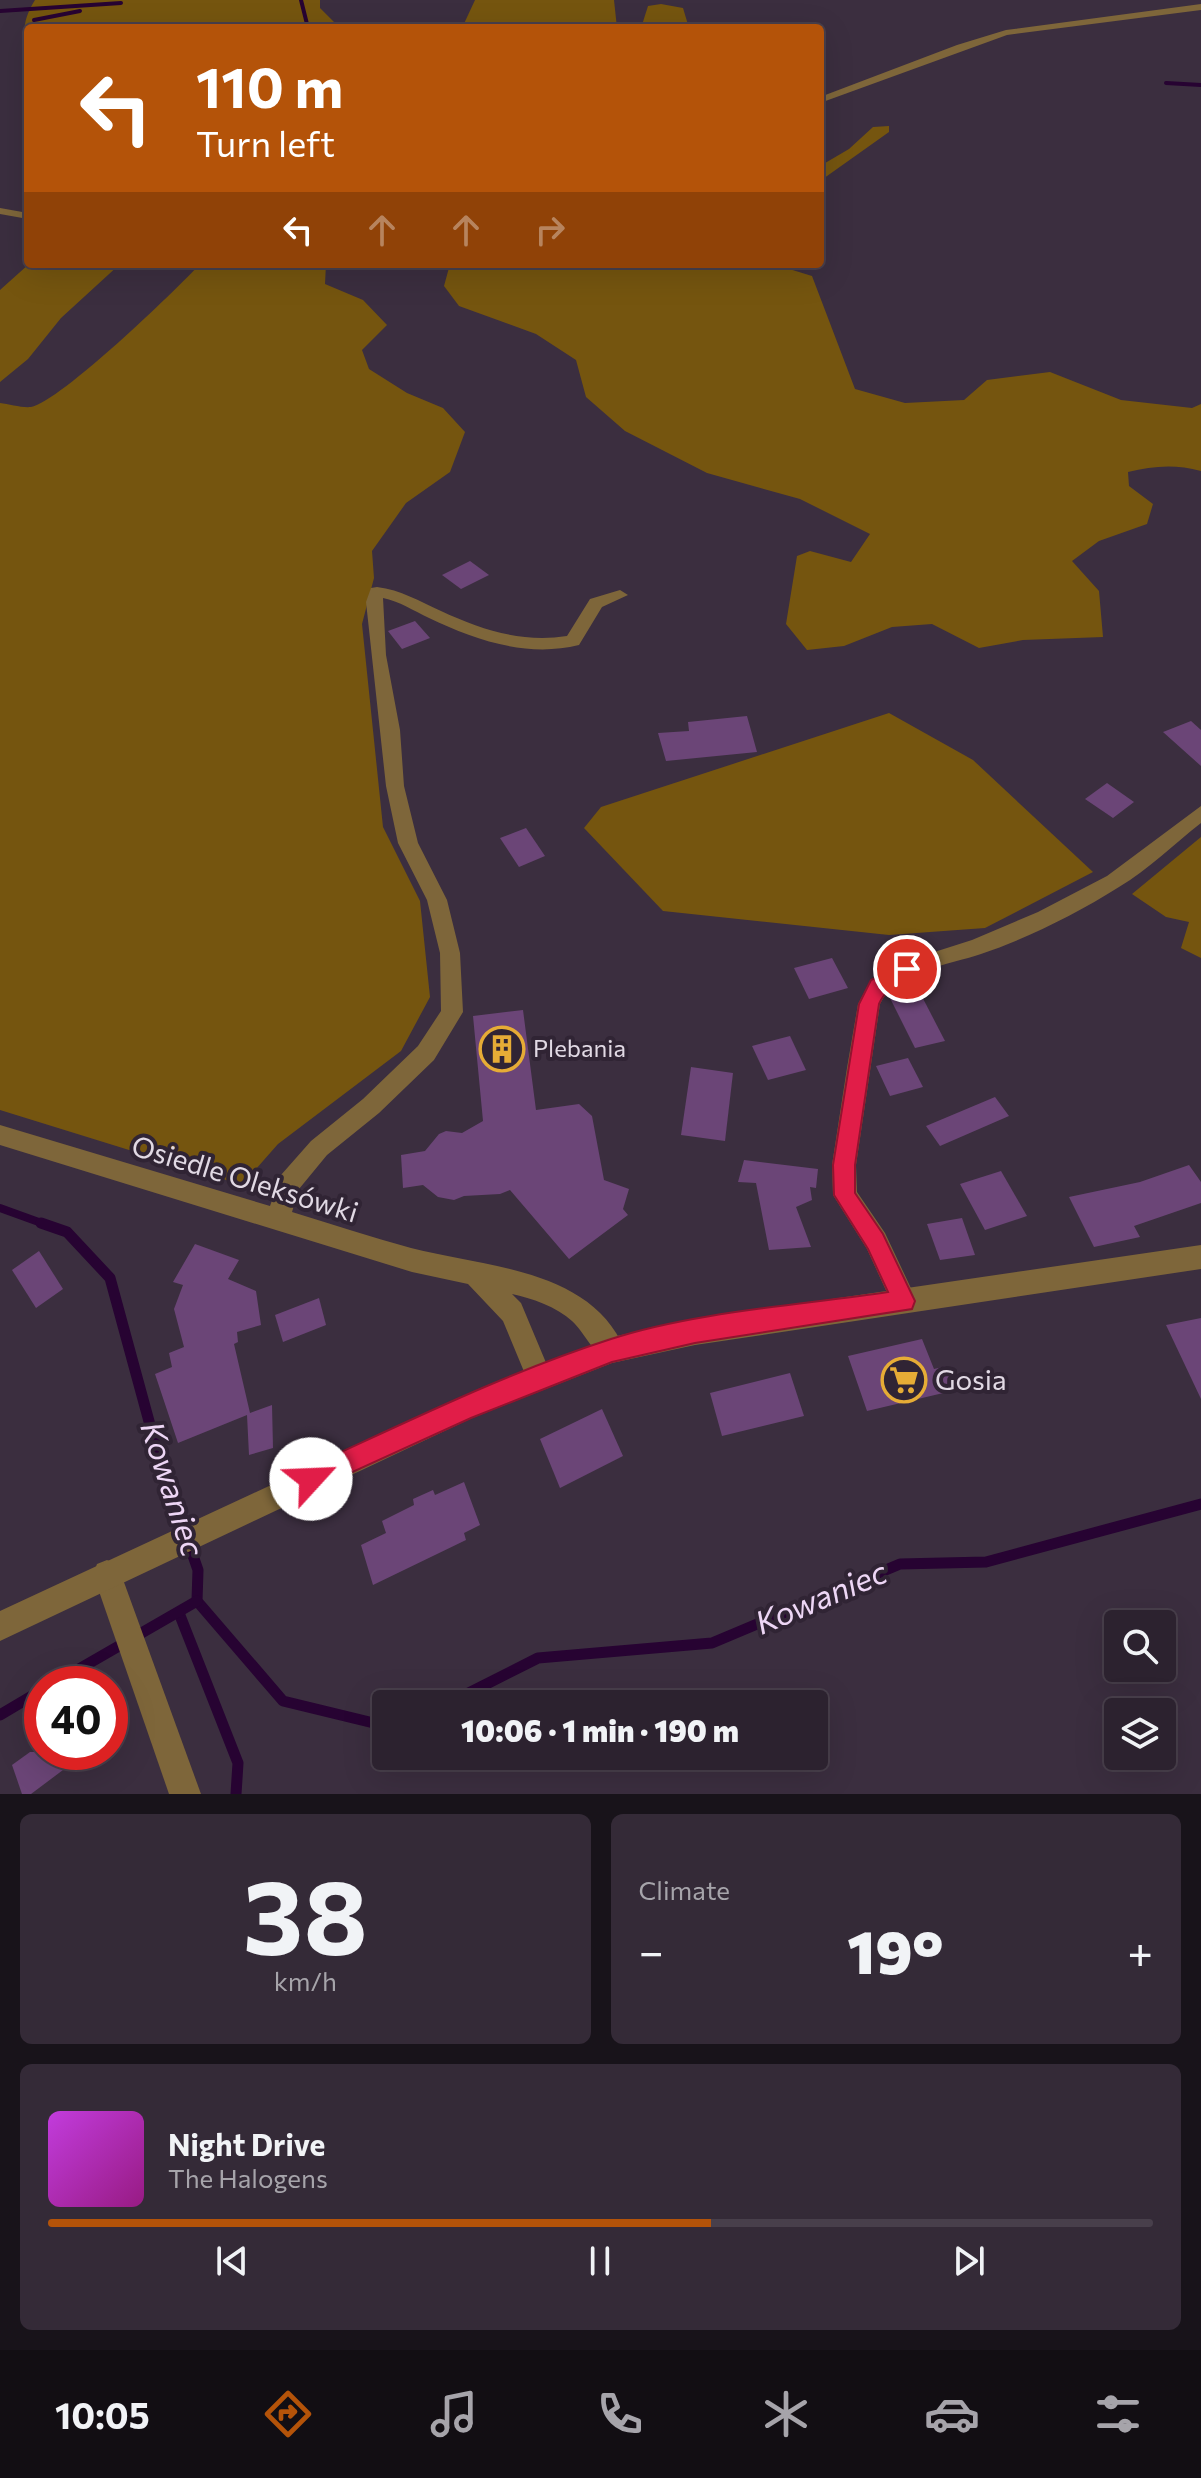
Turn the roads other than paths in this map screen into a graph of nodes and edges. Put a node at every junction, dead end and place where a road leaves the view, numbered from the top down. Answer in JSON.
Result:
{"nodes":[{"id":1,"x":1201,"y":7,"type":"edge"},
{"id":2,"x":824,"y":98,"type":"edge"},
{"id":3,"x":0,"y":211,"type":"edge"},
{"id":4,"x":24,"y":215,"type":"edge"},
{"id":5,"x":620,"y":595,"type":"dead end"},
{"id":6,"x":1201,"y":813,"type":"edge"},
{"id":7,"x":0,"y":1135,"type":"edge"},
{"id":8,"x":278,"y":1220,"type":"junction"},
{"id":9,"x":1201,"y":1257,"type":"edge"},
{"id":10,"x":475,"y":1274,"type":"junction"},
{"id":11,"x":904,"y":1301,"type":"junction"},
{"id":12,"x":612,"y":1350,"type":"junction"},
{"id":13,"x":539,"y":1377,"type":"junction"},
{"id":14,"x":117,"y":1570,"type":"junction"},
{"id":15,"x":0,"y":1626,"type":"edge"},
{"id":16,"x":185,"y":1794,"type":"edge"}],
"edges":[{"from":1,"to":2,"type":"street"},
{"from":3,"to":4,"type":"street"},
{"from":5,"to":8,"type":"street"},
{"from":6,"to":11,"type":"street"},
{"from":7,"to":8,"type":"street","name":"Osiedle Oleksówki"},
{"from":8,"to":10,"type":"street","name":"Osiedle Oleksówki"},
{"from":9,"to":11,"type":"street"},
{"from":10,"to":12,"type":"street","name":"Osiedle Oleksówki"},
{"from":10,"to":13,"type":"street"},
{"from":11,"to":12,"type":"street"},
{"from":12,"to":13,"type":"street"},
{"from":13,"to":14,"type":"street"},
{"from":14,"to":15,"type":"street"},
{"from":14,"to":16,"type":"street"}]}
